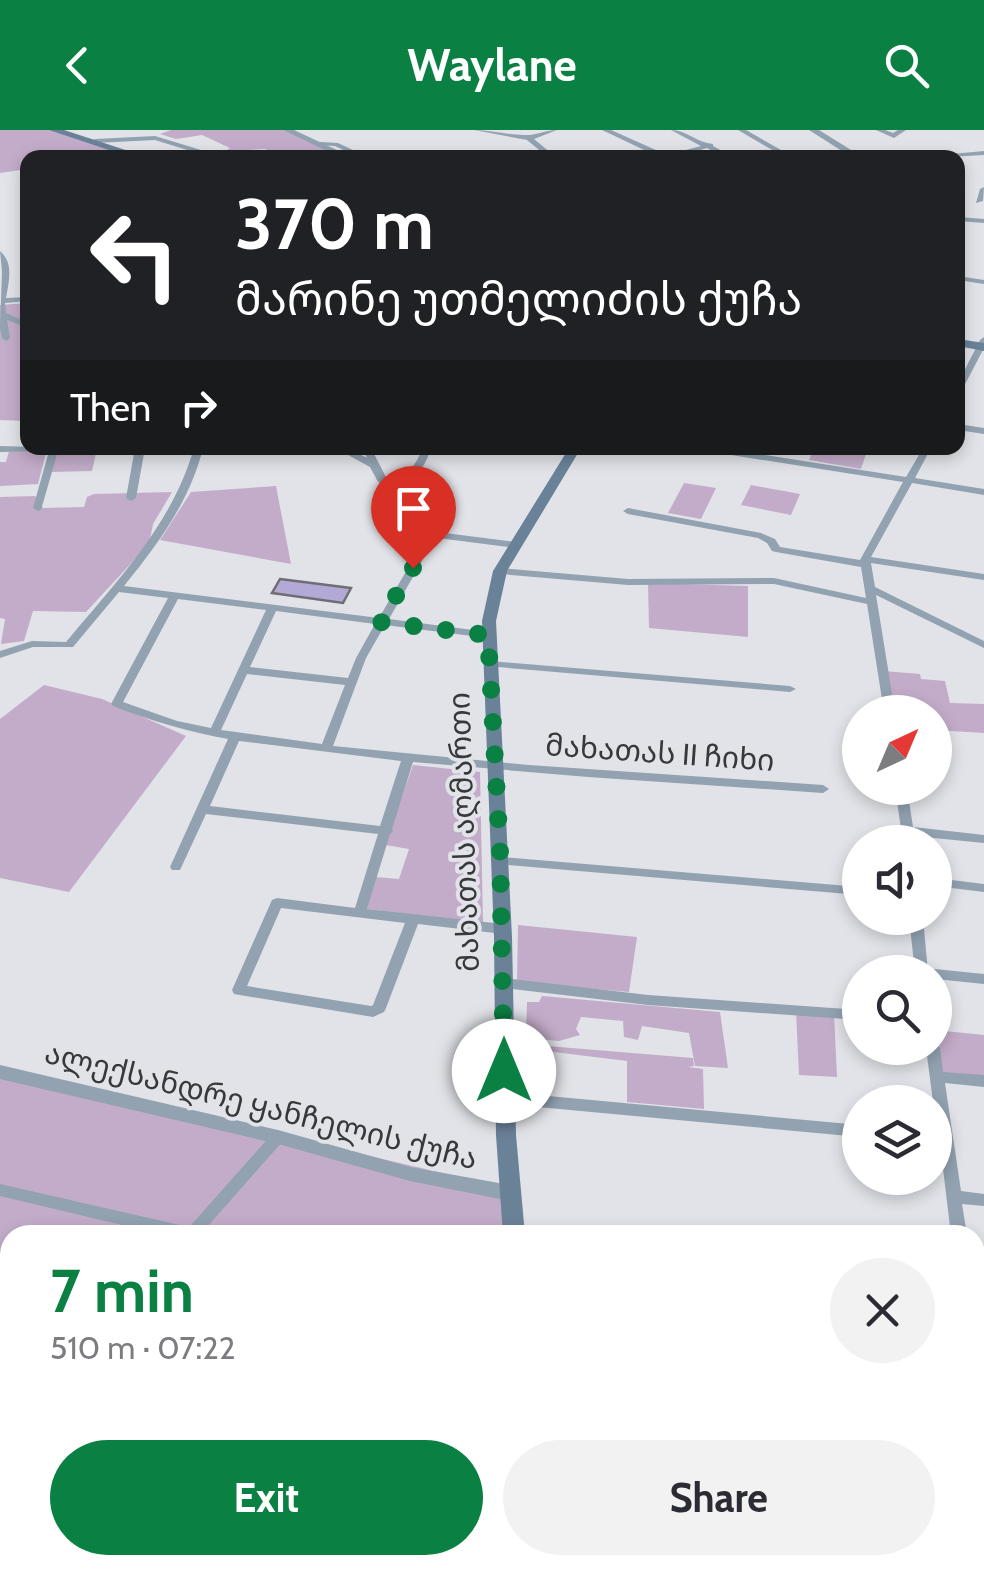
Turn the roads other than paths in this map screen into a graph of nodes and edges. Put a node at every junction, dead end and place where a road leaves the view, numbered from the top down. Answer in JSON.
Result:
{"nodes":[{"id":1,"x":54,"y":130,"type":"edge"},
{"id":2,"x":287,"y":130,"type":"edge"},
{"id":3,"x":477,"y":130,"type":"edge"},
{"id":4,"x":554,"y":130,"type":"edge"},
{"id":5,"x":674,"y":130,"type":"edge"},
{"id":6,"x":741,"y":130,"type":"edge"},
{"id":7,"x":813,"y":130,"type":"edge"},
{"id":8,"x":880,"y":130,"type":"edge"},
{"id":9,"x":903,"y":130,"type":"edge"},
{"id":10,"x":610,"y":131,"type":"edge"},
{"id":11,"x":528,"y":138,"type":"junction"},
{"id":12,"x":95,"y":141,"type":"junction"},
{"id":13,"x":321,"y":144,"type":"junction"},
{"id":14,"x":711,"y":146,"type":"junction"},
{"id":15,"x":121,"y":150,"type":"edge"},
{"id":16,"x":195,"y":150,"type":"edge"},
{"id":17,"x":333,"y":150,"type":"edge"},
{"id":18,"x":349,"y":150,"type":"edge"},
{"id":19,"x":544,"y":150,"type":"edge"},
{"id":20,"x":652,"y":150,"type":"edge"},
{"id":21,"x":695,"y":150,"type":"edge"},
{"id":22,"x":718,"y":150,"type":"edge"},
{"id":23,"x":777,"y":150,"type":"edge"},
{"id":24,"x":847,"y":150,"type":"edge"},
{"id":25,"x":984,"y":189,"type":"edge"},
{"id":26,"x":979,"y":201,"type":"dead end"},
{"id":27,"x":0,"y":253,"type":"edge"},
{"id":28,"x":1,"y":302,"type":"edge"},
{"id":29,"x":3,"y":314,"type":"junction"},
{"id":30,"x":20,"y":322,"type":"edge"},
{"id":31,"x":6,"y":338,"type":"dead end"},
{"id":32,"x":983,"y":345,"type":"edge"},
{"id":33,"x":965,"y":377,"type":"edge"},
{"id":34,"x":52,"y":455,"type":"edge"},
{"id":35,"x":139,"y":455,"type":"edge"},
{"id":36,"x":197,"y":455,"type":"edge"},
{"id":37,"x":355,"y":455,"type":"edge"},
{"id":38,"x":369,"y":455,"type":"edge"},
{"id":39,"x":425,"y":455,"type":"edge"},
{"id":40,"x":571,"y":455,"type":"edge"},
{"id":41,"x":751,"y":455,"type":"edge"},
{"id":42,"x":923,"y":455,"type":"edge"},
{"id":43,"x":372,"y":464,"type":"junction"},
{"id":44,"x":910,"y":480,"type":"junction"},
{"id":45,"x":388,"y":486,"type":"junction"},
{"id":46,"x":984,"y":492,"type":"edge"},
{"id":47,"x":130,"y":498,"type":"dead end"},
{"id":48,"x":38,"y":508,"type":"dead end"},
{"id":49,"x":628,"y":510,"type":"dead end"},
{"id":50,"x":426,"y":534,"type":"junction"},
{"id":51,"x":515,"y":545,"type":"junction"},
{"id":52,"x":864,"y":562,"type":"junction"},
{"id":53,"x":500,"y":571,"type":"junction"},
{"id":54,"x":984,"y":576,"type":"edge"},
{"id":55,"x":116,"y":588,"type":"junction"},
{"id":56,"x":174,"y":596,"type":"junction"},
{"id":57,"x":871,"y":596,"type":"junction"},
{"id":58,"x":271,"y":610,"type":"junction"},
{"id":59,"x":380,"y":622,"type":"junction"},
{"id":60,"x":488,"y":635,"type":"junction"},
{"id":61,"x":984,"y":645,"type":"edge"},
{"id":62,"x":0,"y":655,"type":"edge"},
{"id":63,"x":490,"y":664,"type":"junction"},
{"id":64,"x":243,"y":670,"type":"junction"},
{"id":65,"x":352,"y":682,"type":"junction"},
{"id":66,"x":790,"y":689,"type":"dead end"},
{"id":67,"x":886,"y":695,"type":"edge"},
{"id":68,"x":214,"y":734,"type":"junction"},
{"id":69,"x":235,"y":738,"type":"junction"},
{"id":70,"x":326,"y":748,"type":"junction"},
{"id":71,"x":408,"y":758,"type":"junction"},
{"id":72,"x":494,"y":767,"type":"junction"},
{"id":73,"x":823,"y":789,"type":"dead end"},
{"id":74,"x":202,"y":810,"type":"junction"},
{"id":75,"x":387,"y":831,"type":"junction"},
{"id":76,"x":952,"y":838,"type":"edge"},
{"id":77,"x":984,"y":839,"type":"edge"},
{"id":78,"x":501,"y":861,"type":"junction"},
{"id":79,"x":176,"y":867,"type":"dead end"},
{"id":80,"x":952,"y":884,"type":"edge"},
{"id":81,"x":984,"y":888,"type":"edge"},
{"id":82,"x":842,"y":889,"type":"edge"},
{"id":83,"x":360,"y":911,"type":"junction"},
{"id":84,"x":413,"y":919,"type":"junction"},
{"id":85,"x":503,"y":929,"type":"junction"},
{"id":86,"x":952,"y":976,"type":"edge"},
{"id":87,"x":984,"y":979,"type":"edge"},
{"id":88,"x":504,"y":983,"type":"junction"},
{"id":89,"x":842,"y":1014,"type":"edge"},
{"id":90,"x":936,"y":1065,"type":"edge"},
{"id":91,"x":0,"y":1072,"type":"edge"},
{"id":92,"x":938,"y":1076,"type":"junction"},
{"id":93,"x":984,"y":1081,"type":"edge"},
{"id":94,"x":939,"y":1085,"type":"edge"},
{"id":95,"x":504,"y":1098,"type":"junction"},
{"id":96,"x":842,"y":1130,"type":"edge"},
{"id":97,"x":278,"y":1137,"type":"junction"},
{"id":98,"x":0,"y":1190,"type":"edge"},
{"id":99,"x":952,"y":1191,"type":"edge"},
{"id":100,"x":510,"y":1193,"type":"junction"},
{"id":101,"x":953,"y":1196,"type":"junction"},
{"id":102,"x":984,"y":1200,"type":"edge"},
{"id":103,"x":150,"y":1225,"type":"edge"},
{"id":104,"x":200,"y":1225,"type":"edge"},
{"id":105,"x":513,"y":1225,"type":"edge"},
{"id":106,"x":957,"y":1225,"type":"edge"}],
"edges":[{"from":1,"to":12,"type":"main road"},
{"from":2,"to":13,"type":"street"},
{"from":3,"to":11,"type":"street"},
{"from":4,"to":11,"type":"street"},
{"from":5,"to":14,"type":"street"},
{"from":6,"to":23,"type":"street"},
{"from":7,"to":24,"type":"street"},
{"from":8,"to":9,"type":"street"},
{"from":10,"to":20,"type":"street"},
{"from":11,"to":19,"type":"street"},
{"from":12,"to":15,"type":"main road"},
{"from":12,"to":16,"type":"street"},
{"from":13,"to":17,"type":"street"},
{"from":13,"to":18,"type":"street"},
{"from":14,"to":21,"type":"street"},
{"from":14,"to":22,"type":"street"},
{"from":25,"to":26,"type":"street"},
{"from":27,"to":28,"type":"street"},
{"from":28,"to":29,"type":"street"},
{"from":29,"to":30,"type":"street"},
{"from":29,"to":31,"type":"street"},
{"from":32,"to":33,"type":"street"},
{"from":34,"to":48,"type":"street"},
{"from":35,"to":47,"type":"street"},
{"from":36,"to":55,"type":"street"},
{"from":37,"to":43,"type":"street"},
{"from":38,"to":43,"type":"street"},
{"from":39,"to":45,"type":"street"},
{"from":40,"to":51,"type":"main road","name":"მახათას აღმართი"},
{"from":41,"to":44,"type":"street"},
{"from":42,"to":44,"type":"street"},
{"from":43,"to":45,"type":"street"},
{"from":44,"to":46,"type":"street"},
{"from":44,"to":52,"type":"street"},
{"from":45,"to":50,"type":"street"},
{"from":49,"to":52,"type":"street"},
{"from":50,"to":51,"type":"street"},
{"from":50,"to":59,"type":"street"},
{"from":51,"to":53,"type":"main road","name":"მახათას აღმართი"},
{"from":52,"to":54,"type":"street"},
{"from":52,"to":57,"type":"street"},
{"from":53,"to":57,"type":"street"},
{"from":53,"to":60,"type":"main road","name":"მახათას აღმართი"},
{"from":55,"to":56,"type":"street"},
{"from":55,"to":62,"type":"street"},
{"from":56,"to":58,"type":"street"},
{"from":56,"to":68,"type":"street","name":"მახათას II ჩიხი"},
{"from":57,"to":61,"type":"street"},
{"from":57,"to":67,"type":"street"},
{"from":58,"to":59,"type":"street"},
{"from":58,"to":64,"type":"street"},
{"from":59,"to":60,"type":"street"},
{"from":59,"to":65,"type":"street"},
{"from":60,"to":63,"type":"main road","name":"მახათას აღმართი"},
{"from":63,"to":66,"type":"street"},
{"from":63,"to":72,"type":"main road","name":"მახათას აღმართი"},
{"from":64,"to":65,"type":"street"},
{"from":64,"to":68,"type":"street"},
{"from":65,"to":70,"type":"street"},
{"from":68,"to":69,"type":"street","name":"მახათას II ჩიხი"},
{"from":69,"to":70,"type":"street","name":"მახათას II ჩიხი"},
{"from":69,"to":74,"type":"street"},
{"from":70,"to":71,"type":"street","name":"მახათას II ჩიხი"},
{"from":71,"to":72,"type":"street","name":"მახათას II ჩიხი"},
{"from":71,"to":75,"type":"street"},
{"from":72,"to":73,"type":"street","name":"მახათას II ჩიხი"},
{"from":72,"to":78,"type":"main road","name":"მახათას აღმართი"},
{"from":74,"to":75,"type":"street"},
{"from":74,"to":79,"type":"street"},
{"from":75,"to":83,"type":"street"},
{"from":76,"to":77,"type":"street"},
{"from":78,"to":82,"type":"street"},
{"from":78,"to":85,"type":"main road","name":"მახათას აღმართი"},
{"from":80,"to":81,"type":"street"},
{"from":83,"to":84,"type":"street"},
{"from":83,"to":84,"type":"street"},
{"from":84,"to":85,"type":"street"},
{"from":85,"to":88,"type":"main road","name":"მახათას აღმართი"},
{"from":86,"to":87,"type":"street"},
{"from":88,"to":89,"type":"street"},
{"from":88,"to":95,"type":"main road","name":"მახათას აღმართი"},
{"from":90,"to":92,"type":"street"},
{"from":91,"to":97,"type":"street","name":"ალექსანდრე ყანჩელის ქუჩა"},
{"from":92,"to":93,"type":"street"},
{"from":92,"to":94,"type":"street"},
{"from":95,"to":96,"type":"street"},
{"from":95,"to":100,"type":"main road","name":"მახათას აღმართი"},
{"from":97,"to":100,"type":"street","name":"ალექსანდრე ყანჩელის ქუჩა"},
{"from":97,"to":104,"type":"street"},
{"from":98,"to":103,"type":"street"},
{"from":99,"to":101,"type":"street"},
{"from":100,"to":105,"type":"main road","name":"მახათას აღმართი"},
{"from":101,"to":102,"type":"street"},
{"from":101,"to":106,"type":"street"}]}
